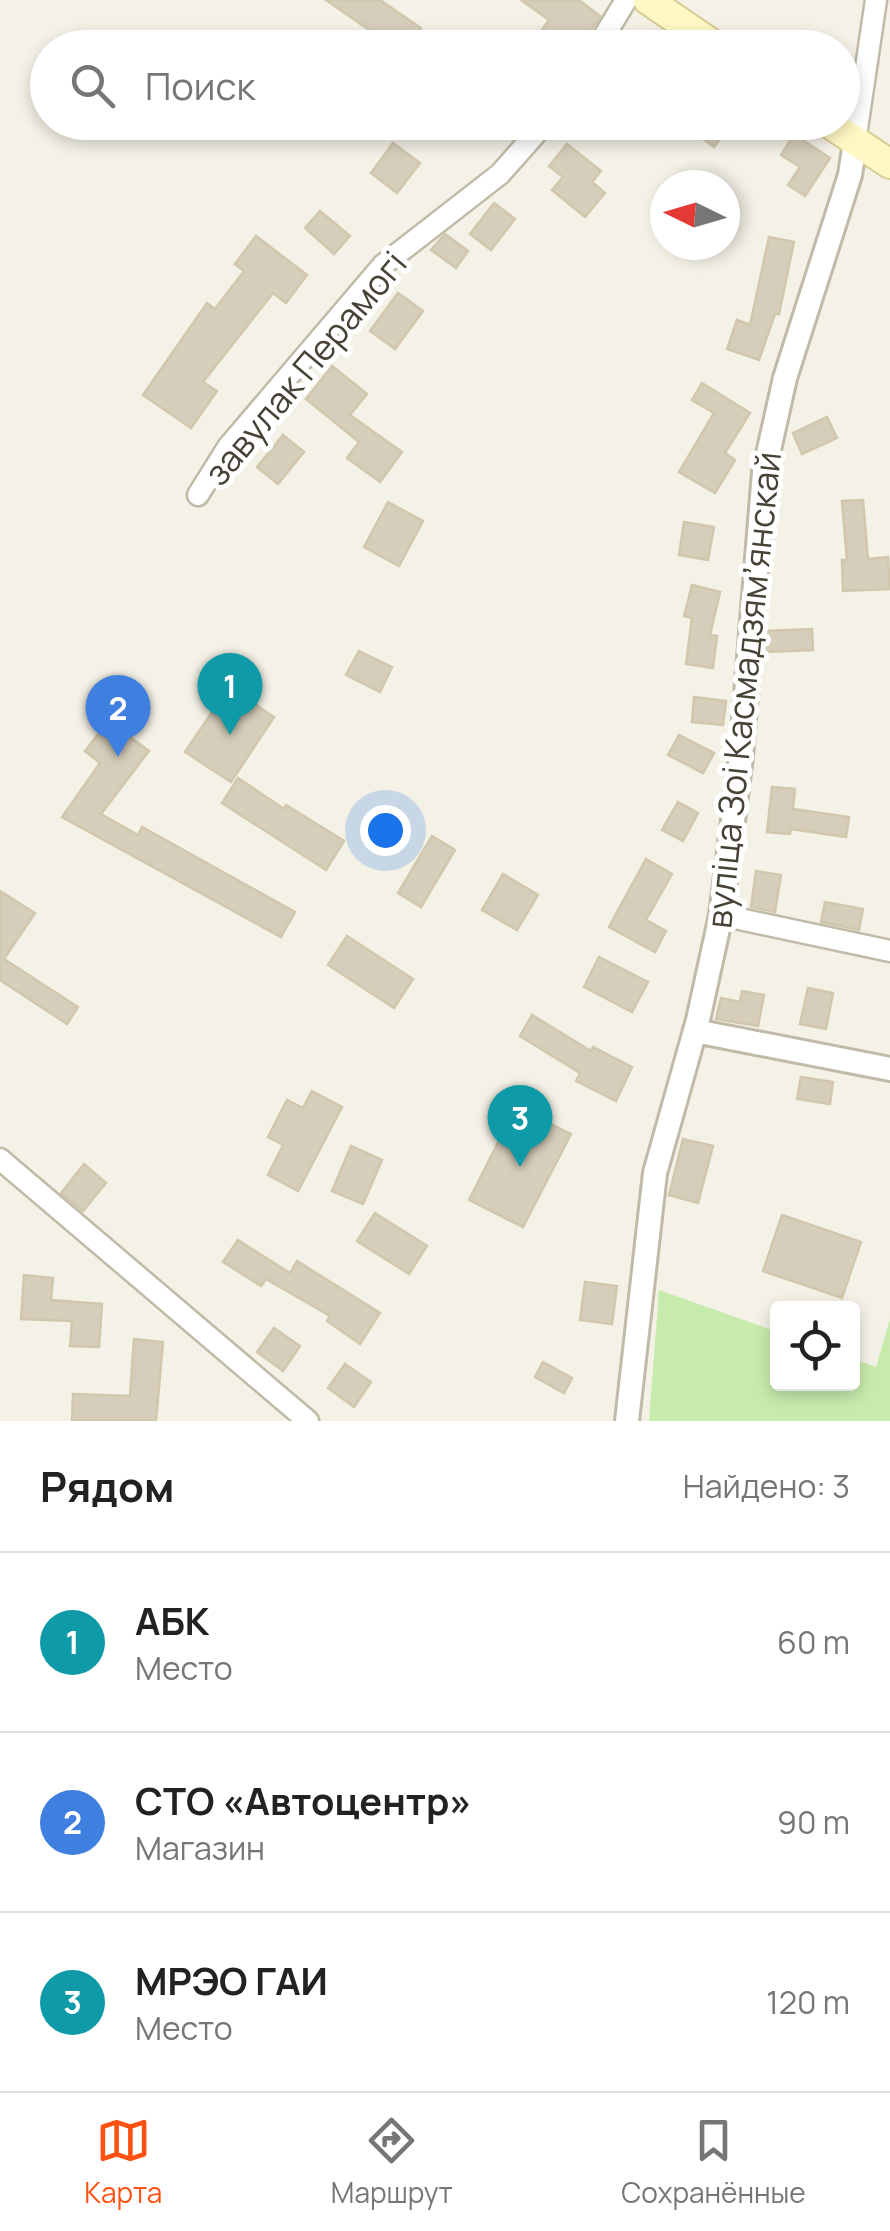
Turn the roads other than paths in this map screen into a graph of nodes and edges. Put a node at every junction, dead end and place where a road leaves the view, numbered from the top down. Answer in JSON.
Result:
{"nodes":[{"id":1,"x":626,"y":0,"type":"edge"},
{"id":2,"x":648,"y":0,"type":"edge"},
{"id":3,"x":876,"y":0,"type":"edge"},
{"id":4,"x":608,"y":30,"type":"edge"},
{"id":5,"x":692,"y":30,"type":"edge"},
{"id":6,"x":860,"y":108,"type":"edge"},
{"id":7,"x":530,"y":140,"type":"edge"},
{"id":8,"x":852,"y":140,"type":"edge"},
{"id":9,"x":855,"y":142,"type":"junction"},
{"id":10,"x":890,"y":164,"type":"edge"},
{"id":11,"x":198,"y":495,"type":"dead end"},
{"id":12,"x":722,"y":915,"type":"junction"},
{"id":13,"x":890,"y":951,"type":"edge"},
{"id":14,"x":695,"y":1031,"type":"junction"},
{"id":15,"x":890,"y":1070,"type":"edge"},
{"id":16,"x":0,"y":1159,"type":"edge"},
{"id":17,"x":308,"y":1421,"type":"edge"},
{"id":18,"x":627,"y":1421,"type":"edge"}],
"edges":[{"from":1,"to":4,"type":"street"},
{"from":2,"to":5,"type":"main road"},
{"from":3,"to":6,"type":"street"},
{"from":7,"to":11,"type":"street","name":"завулак Перамогі"},
{"from":8,"to":9,"type":"main road"},
{"from":9,"to":10,"type":"main road"},
{"from":9,"to":12,"type":"street","name":"вуліца Зоі Касмадзямʼянскай"},
{"from":12,"to":13,"type":"street"},
{"from":12,"to":14,"type":"street","name":"вуліца Зоі Касмадзямʼянскай"},
{"from":14,"to":15,"type":"street"},
{"from":14,"to":18,"type":"street","name":"вуліца Зоі Касмадзямʼянскай"},
{"from":16,"to":17,"type":"street"}]}
